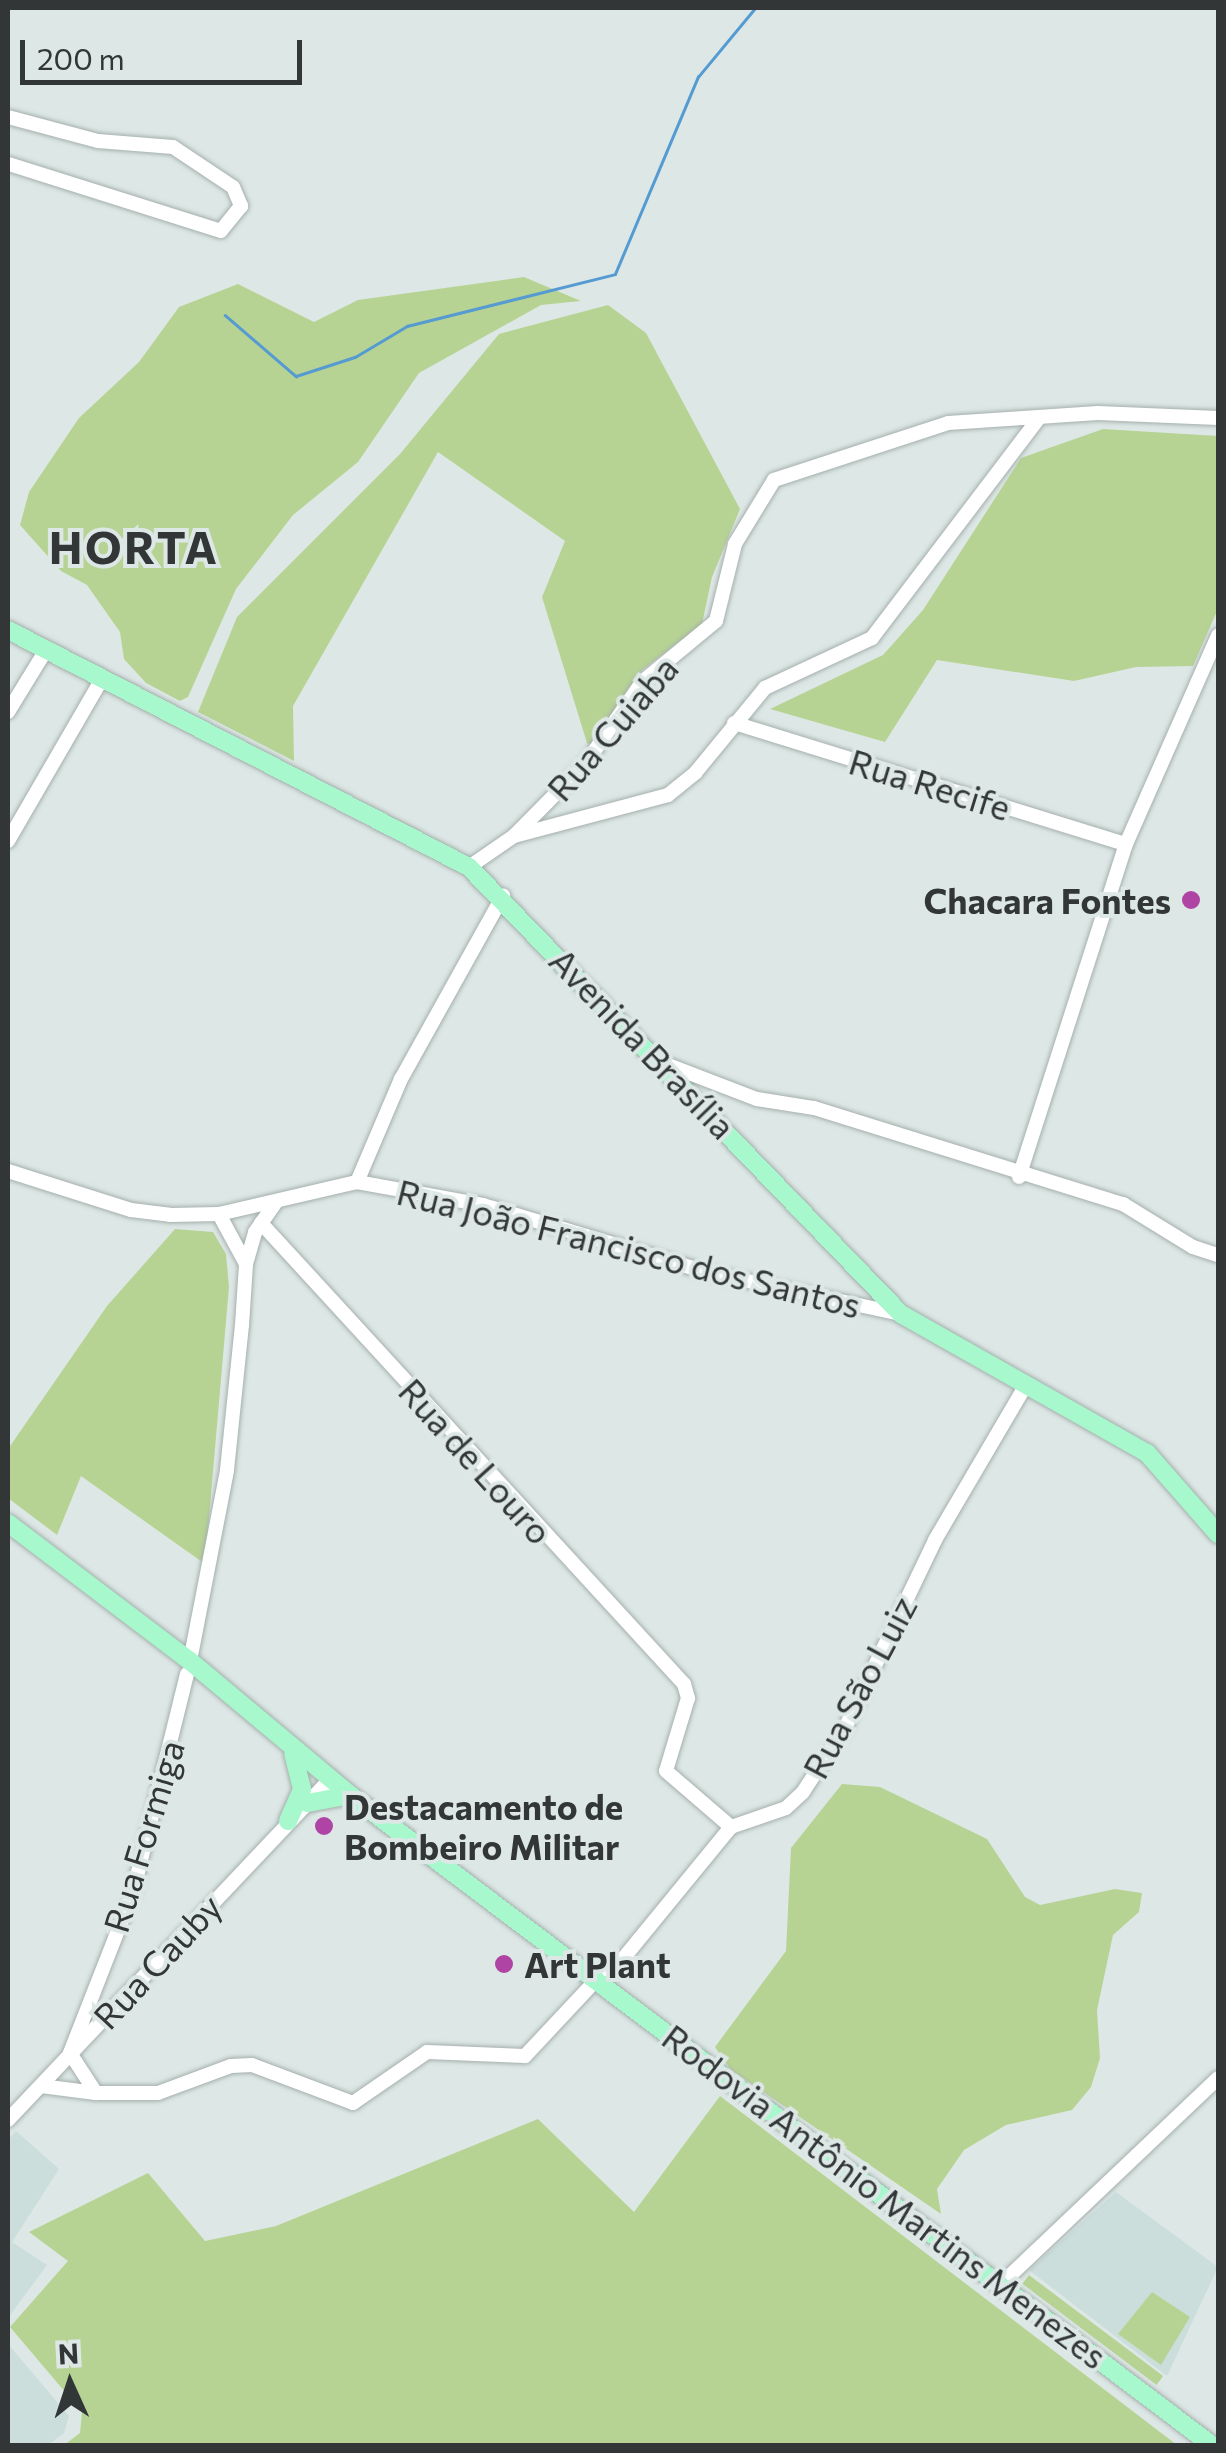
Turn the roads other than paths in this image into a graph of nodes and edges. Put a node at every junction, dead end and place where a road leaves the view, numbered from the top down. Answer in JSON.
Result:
{"nodes":[{"id":1,"x":8,"y":117,"type":"edge"},
{"id":2,"x":8,"y":164,"type":"edge"},
{"id":3,"x":1040,"y":418,"type":"junction"},
{"id":4,"x":1218,"y":418,"type":"edge"},
{"id":5,"x":8,"y":630,"type":"edge"},
{"id":6,"x":1218,"y":635,"type":"edge"},
{"id":7,"x":46,"y":650,"type":"junction"},
{"id":8,"x":102,"y":679,"type":"junction"},
{"id":9,"x":8,"y":712,"type":"edge"},
{"id":10,"x":734,"y":723,"type":"junction"},
{"id":11,"x":514,"y":836,"type":"junction"},
{"id":12,"x":8,"y":842,"type":"edge"},
{"id":13,"x":1126,"y":844,"type":"junction"},
{"id":14,"x":469,"y":867,"type":"junction"},
{"id":15,"x":503,"y":896,"type":"junction"},
{"id":16,"x":663,"y":1063,"type":"junction"},
{"id":17,"x":8,"y":1170,"type":"edge"},
{"id":18,"x":1019,"y":1177,"type":"junction"},
{"id":19,"x":357,"y":1182,"type":"junction"},
{"id":20,"x":276,"y":1202,"type":"junction"},
{"id":21,"x":219,"y":1214,"type":"junction"},
{"id":22,"x":261,"y":1223,"type":"junction"},
{"id":23,"x":1218,"y":1255,"type":"edge"},
{"id":24,"x":246,"y":1264,"type":"junction"},
{"id":25,"x":901,"y":1314,"type":"junction"},
{"id":26,"x":1024,"y":1388,"type":"junction"},
{"id":27,"x":1211,"y":1518,"type":"edge"},
{"id":28,"x":8,"y":1523,"type":"edge"},
{"id":29,"x":1218,"y":1534,"type":"edge"},
{"id":30,"x":8,"y":1536,"type":"edge"},
{"id":31,"x":188,"y":1668,"type":"junction"},
{"id":32,"x":293,"y":1754,"type":"junction"},
{"id":33,"x":323,"y":1773,"type":"junction"},
{"id":34,"x":350,"y":1795,"type":"junction"},
{"id":35,"x":308,"y":1803,"type":"junction"},
{"id":36,"x":288,"y":1821,"type":"junction"},
{"id":37,"x":731,"y":1827,"type":"junction"},
{"id":38,"x":601,"y":1980,"type":"junction"},
{"id":39,"x":70,"y":2053,"type":"junction"},
{"id":40,"x":1218,"y":2078,"type":"edge"},
{"id":41,"x":41,"y":2086,"type":"junction"},
{"id":42,"x":96,"y":2093,"type":"junction"},
{"id":43,"x":8,"y":2120,"type":"edge"},
{"id":44,"x":1002,"y":2284,"type":"junction"},
{"id":45,"x":1213,"y":2446,"type":"edge"}],
"edges":[{"from":1,"to":2,"type":"street"},
{"from":3,"to":4,"type":"street","name":"Rua Cuiaba"},
{"from":3,"to":10,"type":"street"},
{"from":3,"to":11,"type":"street","name":"Rua Cuiaba"},
{"from":5,"to":7,"type":"main road","name":"Avenida Brasília"},
{"from":6,"to":13,"type":"street"},
{"from":7,"to":8,"type":"main road","name":"Avenida Brasília"},
{"from":7,"to":9,"type":"street"},
{"from":8,"to":12,"type":"street"},
{"from":8,"to":14,"type":"main road","name":"Avenida Brasília"},
{"from":10,"to":11,"type":"street"},
{"from":10,"to":13,"type":"street","name":"Rua Recife"},
{"from":11,"to":14,"type":"street"},
{"from":13,"to":18,"type":"street"},
{"from":14,"to":15,"type":"main road","name":"Avenida Brasília"},
{"from":15,"to":16,"type":"main road","name":"Avenida Brasília"},
{"from":15,"to":19,"type":"street"},
{"from":16,"to":18,"type":"street"},
{"from":16,"to":25,"type":"main road","name":"Avenida Brasília"},
{"from":17,"to":21,"type":"street","name":"Rua João Francisco dos Santos"},
{"from":18,"to":23,"type":"street"},
{"from":19,"to":20,"type":"street","name":"Rua João Francisco dos Santos"},
{"from":19,"to":25,"type":"street","name":"Rua João Francisco dos Santos"},
{"from":20,"to":21,"type":"street","name":"Rua João Francisco dos Santos"},
{"from":20,"to":22,"type":"street","name":"Rua Formiga"},
{"from":21,"to":24,"type":"street"},
{"from":22,"to":24,"type":"street","name":"Rua Formiga"},
{"from":22,"to":37,"type":"street","name":"Rua de Louro"},
{"from":24,"to":31,"type":"street","name":"Rua Formiga"},
{"from":25,"to":26,"type":"main road","name":"Avenida Brasília"},
{"from":26,"to":27,"type":"main road","name":"Avenida Brasília"},
{"from":26,"to":37,"type":"street","name":"Rua São Luiz"},
{"from":27,"to":29,"type":"main road","name":"Avenida Brasília"},
{"from":28,"to":31,"type":"main road","name":"Rodovia Antônio Martins Menezes"},
{"from":30,"to":31,"type":"main road","name":"Rodovia Antônio Martins Menezes"},
{"from":31,"to":32,"type":"main road","name":"Rodovia Antônio Martins Menezes"},
{"from":31,"to":33,"type":"main road","name":"Rodovia Antônio Martins Menezes"},
{"from":31,"to":39,"type":"street","name":"Rua Formiga"},
{"from":32,"to":33,"type":"main road","name":"Rodovia Antônio Martins Menezes"},
{"from":32,"to":36,"type":"main road"},
{"from":33,"to":34,"type":"main road","name":"Rodovia Antônio Martins Menezes"},
{"from":33,"to":35,"type":"street","name":"Rua Cauby"},
{"from":34,"to":35,"type":"main road"},
{"from":34,"to":38,"type":"main road","name":"Rodovia Antônio Martins Menezes"},
{"from":35,"to":36,"type":"street","name":"Rua Cauby"},
{"from":36,"to":39,"type":"street","name":"Rua Cauby"},
{"from":37,"to":38,"type":"street"},
{"from":38,"to":42,"type":"street"},
{"from":38,"to":44,"type":"main road","name":"Rodovia Antônio Martins Menezes"},
{"from":39,"to":41,"type":"street","name":"Rua Cauby"},
{"from":39,"to":42,"type":"street"},
{"from":40,"to":44,"type":"street"},
{"from":41,"to":42,"type":"street"},
{"from":41,"to":43,"type":"street","name":"Rua Cauby"},
{"from":44,"to":45,"type":"main road","name":"Rodovia Antônio Martins Menezes"}]}
